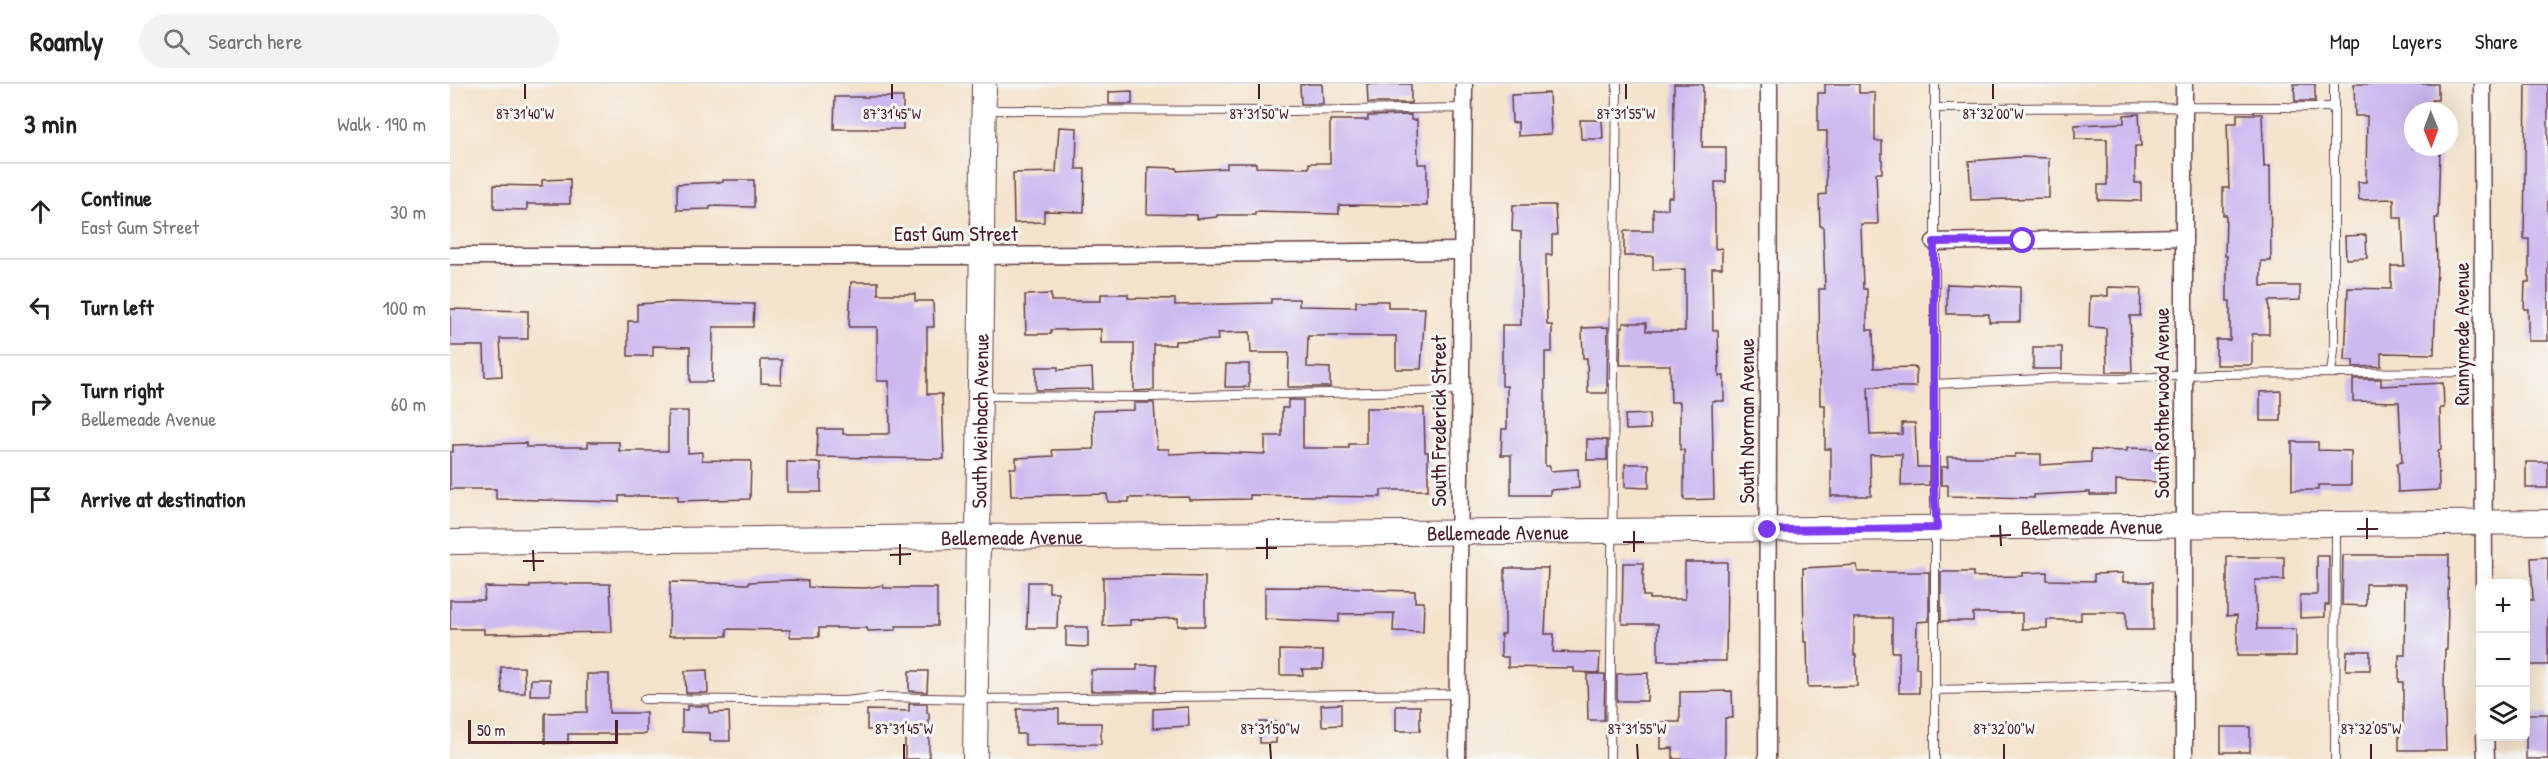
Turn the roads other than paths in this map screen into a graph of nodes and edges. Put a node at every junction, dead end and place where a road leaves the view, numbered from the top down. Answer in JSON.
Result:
{"nodes":[{"id":1,"x":984,"y":84,"type":"edge"},
{"id":2,"x":1464,"y":84,"type":"edge"},
{"id":3,"x":1617,"y":84,"type":"edge"},
{"id":4,"x":1769,"y":84,"type":"edge"},
{"id":5,"x":1935,"y":84,"type":"edge"},
{"id":6,"x":2184,"y":84,"type":"edge"},
{"id":7,"x":2334,"y":84,"type":"edge"},
{"id":8,"x":2482,"y":84,"type":"edge"},
{"id":9,"x":2334,"y":107,"type":"junction"},
{"id":10,"x":1464,"y":108,"type":"junction"},
{"id":11,"x":1934,"y":108,"type":"junction"},
{"id":12,"x":2184,"y":108,"type":"junction"},
{"id":13,"x":984,"y":110,"type":"junction"},
{"id":14,"x":2184,"y":237,"type":"junction"},
{"id":15,"x":1934,"y":242,"type":"junction"},
{"id":16,"x":1462,"y":251,"type":"junction"},
{"id":17,"x":450,"y":256,"type":"edge"},
{"id":18,"x":982,"y":256,"type":"junction"},
{"id":19,"x":2484,"y":372,"type":"junction"},
{"id":20,"x":2331,"y":373,"type":"junction"},
{"id":21,"x":2184,"y":376,"type":"junction"},
{"id":22,"x":1934,"y":384,"type":"junction"},
{"id":23,"x":1460,"y":390,"type":"junction"},
{"id":24,"x":980,"y":396,"type":"junction"},
{"id":25,"x":2548,"y":522,"type":"edge"},
{"id":26,"x":2484,"y":523,"type":"junction"},
{"id":27,"x":2336,"y":524,"type":"junction"},
{"id":28,"x":2183,"y":525,"type":"junction"},
{"id":29,"x":1937,"y":528,"type":"junction"},
{"id":30,"x":1768,"y":530,"type":"junction"},
{"id":31,"x":1611,"y":531,"type":"junction"},
{"id":32,"x":1460,"y":533,"type":"junction"},
{"id":33,"x":979,"y":539,"type":"junction"},
{"id":34,"x":450,"y":542,"type":"edge"},
{"id":35,"x":2484,"y":579,"type":"edge"},
{"id":36,"x":2184,"y":685,"type":"junction"},
{"id":37,"x":1934,"y":690,"type":"junction"},
{"id":38,"x":1458,"y":694,"type":"junction"},
{"id":39,"x":644,"y":699,"type":"dead end"},
{"id":40,"x":976,"y":699,"type":"junction"},
{"id":41,"x":2485,"y":741,"type":"edge"},
{"id":42,"x":975,"y":759,"type":"edge"},
{"id":43,"x":1457,"y":759,"type":"edge"},
{"id":44,"x":1610,"y":759,"type":"edge"},
{"id":45,"x":1767,"y":759,"type":"edge"},
{"id":46,"x":1935,"y":759,"type":"edge"},
{"id":47,"x":2184,"y":759,"type":"edge"},
{"id":48,"x":2335,"y":759,"type":"edge"},
{"id":49,"x":2486,"y":759,"type":"edge"}],
"edges":[{"from":1,"to":13,"type":"street","name":"South Weinbach Avenue"},
{"from":2,"to":10,"type":"street","name":"South Frederick Street"},
{"from":3,"to":31,"type":"lane"},
{"from":4,"to":30,"type":"street","name":"South Norman Avenue"},
{"from":5,"to":11,"type":"lane"},
{"from":6,"to":12,"type":"street","name":"South Rotherwood Avenue"},
{"from":7,"to":9,"type":"lane"},
{"from":8,"to":19,"type":"street","name":"Runnymede Avenue"},
{"from":9,"to":12,"type":"lane"},
{"from":9,"to":20,"type":"lane"},
{"from":10,"to":13,"type":"lane"},
{"from":10,"to":16,"type":"street","name":"South Frederick Street"},
{"from":11,"to":12,"type":"lane"},
{"from":11,"to":15,"type":"lane"},
{"from":12,"to":14,"type":"street","name":"South Rotherwood Avenue"},
{"from":13,"to":18,"type":"street","name":"South Weinbach Avenue"},
{"from":14,"to":15,"type":"street"},
{"from":14,"to":21,"type":"street","name":"South Rotherwood Avenue"},
{"from":15,"to":22,"type":"lane"},
{"from":16,"to":18,"type":"street","name":"East Gum Street"},
{"from":16,"to":23,"type":"street","name":"South Frederick Street"},
{"from":17,"to":18,"type":"street","name":"East Gum Street"},
{"from":18,"to":24,"type":"street","name":"South Weinbach Avenue"},
{"from":19,"to":20,"type":"lane"},
{"from":19,"to":26,"type":"street","name":"Runnymede Avenue"},
{"from":20,"to":21,"type":"lane"},
{"from":21,"to":22,"type":"lane"},
{"from":21,"to":28,"type":"street","name":"South Rotherwood Avenue"},
{"from":22,"to":29,"type":"lane"},
{"from":23,"to":24,"type":"lane"},
{"from":23,"to":32,"type":"street","name":"South Frederick Street"},
{"from":24,"to":33,"type":"street","name":"South Weinbach Avenue"},
{"from":25,"to":26,"type":"street","name":"Bellemeade Avenue"},
{"from":26,"to":27,"type":"street","name":"Bellemeade Avenue"},
{"from":26,"to":35,"type":"street","name":"Runnymede Avenue"},
{"from":27,"to":28,"type":"street","name":"Bellemeade Avenue"},
{"from":27,"to":48,"type":"lane"},
{"from":28,"to":29,"type":"street","name":"Bellemeade Avenue"},
{"from":28,"to":36,"type":"street","name":"South Rotherwood Avenue"},
{"from":29,"to":30,"type":"street","name":"Bellemeade Avenue"},
{"from":29,"to":37,"type":"lane"},
{"from":30,"to":31,"type":"street","name":"Bellemeade Avenue"},
{"from":30,"to":45,"type":"street","name":"South Norman Avenue"},
{"from":31,"to":32,"type":"street","name":"Bellemeade Avenue"},
{"from":31,"to":44,"type":"lane"},
{"from":32,"to":33,"type":"street","name":"Bellemeade Avenue"},
{"from":32,"to":38,"type":"street","name":"South Frederick Street"},
{"from":33,"to":34,"type":"street","name":"Bellemeade Avenue"},
{"from":33,"to":40,"type":"street","name":"South Weinbach Avenue"},
{"from":36,"to":37,"type":"lane"},
{"from":36,"to":47,"type":"street","name":"South Rotherwood Avenue"},
{"from":37,"to":46,"type":"lane"},
{"from":38,"to":40,"type":"lane"},
{"from":38,"to":43,"type":"street","name":"South Frederick Street"},
{"from":39,"to":40,"type":"lane"},
{"from":40,"to":42,"type":"street","name":"South Weinbach Avenue"},
{"from":41,"to":49,"type":"street"}]}
